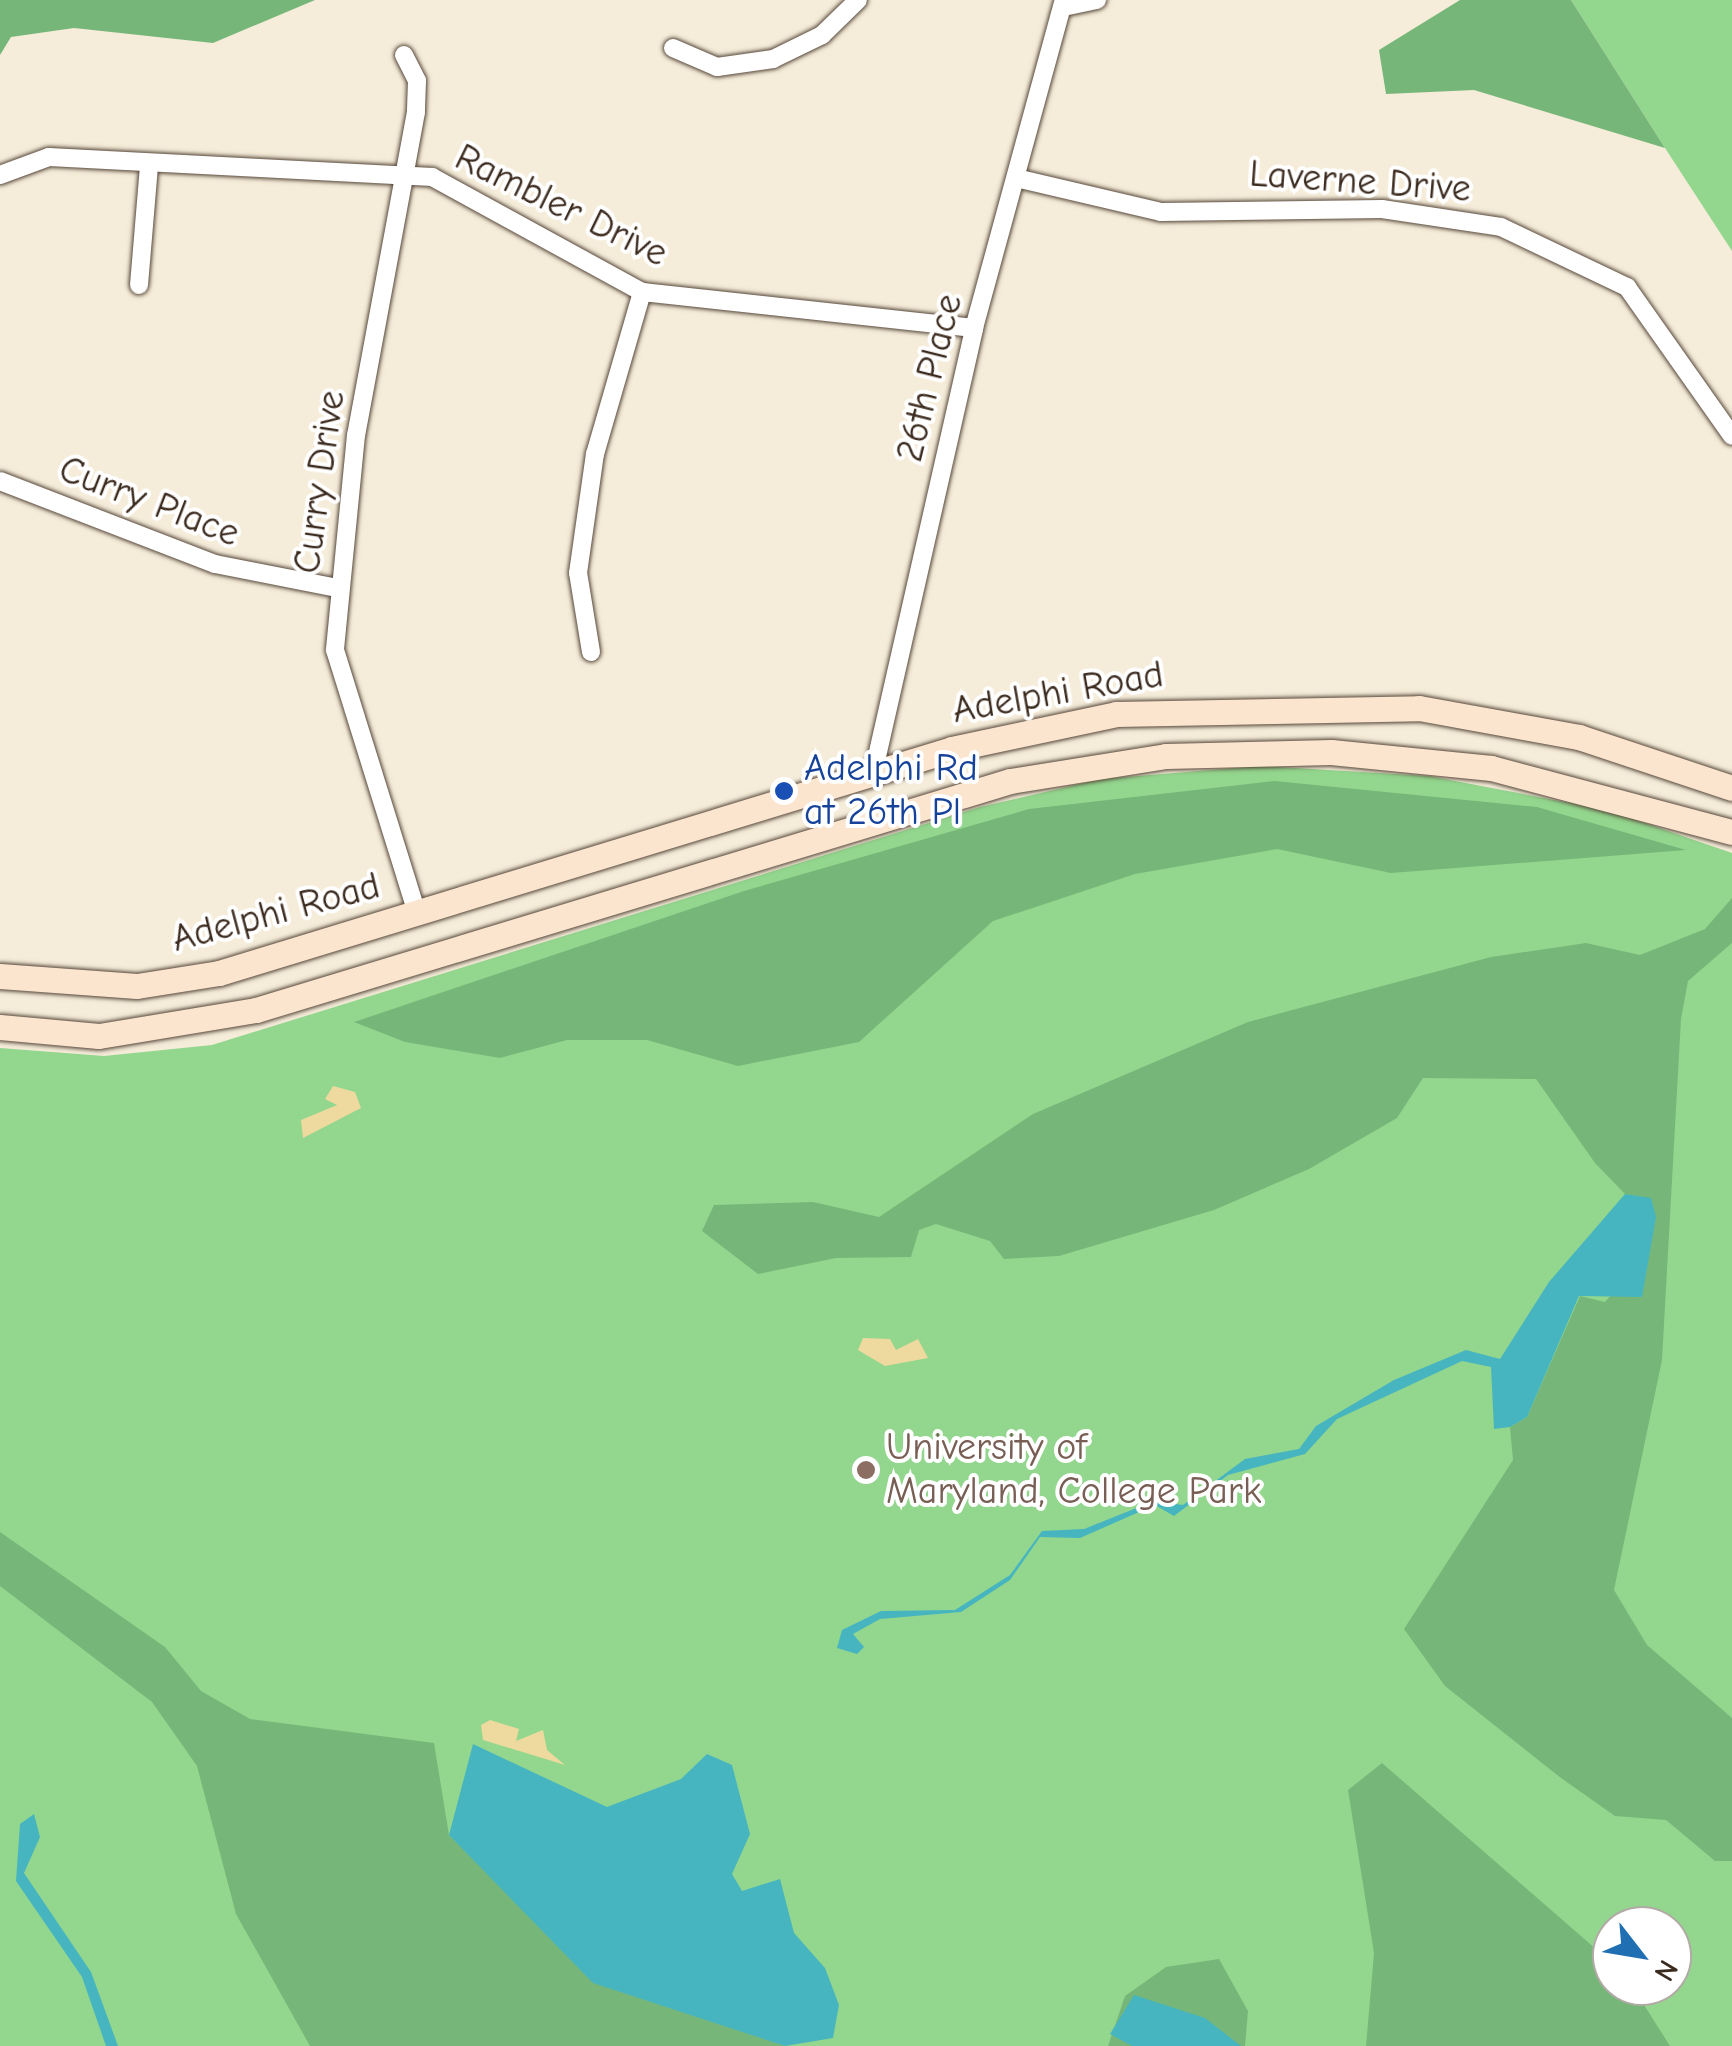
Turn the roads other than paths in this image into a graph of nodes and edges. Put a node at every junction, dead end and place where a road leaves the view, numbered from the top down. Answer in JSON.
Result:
{"nodes":[{"id":1,"x":858,"y":0,"type":"edge"},
{"id":2,"x":1097,"y":0,"type":"edge"},
{"id":3,"x":1063,"y":3,"type":"edge"},
{"id":4,"x":674,"y":48,"type":"dead end"},
{"id":5,"x":404,"y":54,"type":"dead end"},
{"id":6,"x":150,"y":167,"type":"junction"},
{"id":7,"x":0,"y":175,"type":"edge"},
{"id":8,"x":404,"y":176,"type":"junction"},
{"id":9,"x":1016,"y":178,"type":"junction"},
{"id":10,"x":139,"y":285,"type":"dead end"},
{"id":11,"x":642,"y":292,"type":"junction"},
{"id":12,"x":974,"y":328,"type":"junction"},
{"id":13,"x":1732,"y":436,"type":"edge"},
{"id":14,"x":0,"y":481,"type":"edge"},
{"id":15,"x":337,"y":588,"type":"junction"},
{"id":16,"x":591,"y":652,"type":"dead end"},
{"id":17,"x":873,"y":774,"type":"junction"},
{"id":18,"x":1732,"y":788,"type":"edge"},
{"id":19,"x":1732,"y":832,"type":"edge"},
{"id":20,"x":417,"y":914,"type":"junction"},
{"id":21,"x":0,"y":976,"type":"edge"},
{"id":22,"x":0,"y":1028,"type":"edge"}],
"edges":[{"from":1,"to":4,"type":"street"},
{"from":2,"to":3,"type":"street"},
{"from":3,"to":9,"type":"street","name":"26th Place"},
{"from":5,"to":8,"type":"street","name":"Curry Drive"},
{"from":6,"to":7,"type":"street","name":"Rambler Drive"},
{"from":6,"to":8,"type":"street","name":"Rambler Drive"},
{"from":6,"to":10,"type":"street"},
{"from":8,"to":11,"type":"street","name":"Rambler Drive"},
{"from":8,"to":15,"type":"street","name":"Curry Drive"},
{"from":9,"to":12,"type":"street","name":"26th Place"},
{"from":9,"to":13,"type":"street","name":"Laverne Drive"},
{"from":11,"to":12,"type":"street","name":"Rambler Drive"},
{"from":11,"to":16,"type":"street"},
{"from":12,"to":17,"type":"street","name":"26th Place"},
{"from":14,"to":15,"type":"street","name":"Curry Place"},
{"from":15,"to":20,"type":"street","name":"Curry Drive"},
{"from":17,"to":18,"type":"main road","name":"Adelphi Road"},
{"from":17,"to":20,"type":"main road","name":"Adelphi Road"},
{"from":19,"to":22,"type":"main road","name":"Adelphi Road"},
{"from":20,"to":21,"type":"main road","name":"Adelphi Road"}]}
